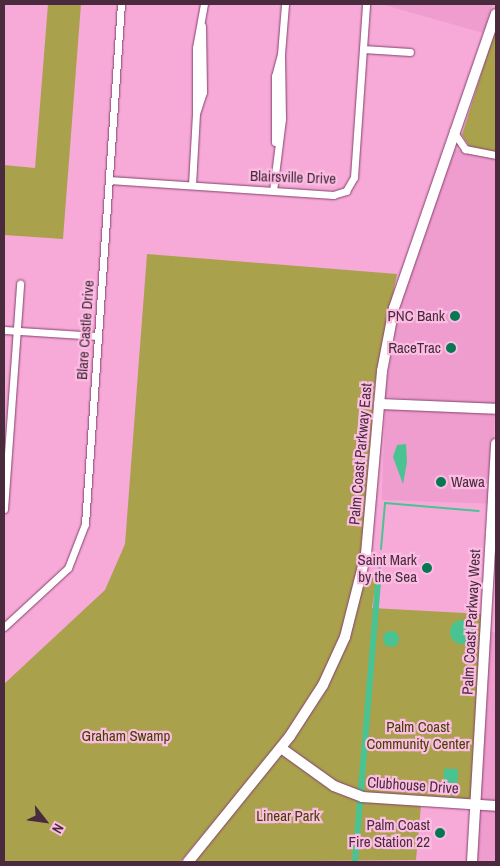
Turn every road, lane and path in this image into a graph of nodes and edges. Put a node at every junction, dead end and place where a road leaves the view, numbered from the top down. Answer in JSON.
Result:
{"nodes":[{"id":1,"x":121,"y":4,"type":"edge"},
{"id":2,"x":204,"y":4,"type":"edge"},
{"id":3,"x":285,"y":4,"type":"edge"},
{"id":4,"x":366,"y":4,"type":"edge"},
{"id":5,"x":496,"y":14,"type":"edge"},
{"id":6,"x":363,"y":49,"type":"junction"},
{"id":7,"x":410,"y":52,"type":"dead end"},
{"id":8,"x":453,"y":131,"type":"junction"},
{"id":9,"x":496,"y":155,"type":"edge"},
{"id":10,"x":109,"y":180,"type":"junction"},
{"id":11,"x":192,"y":185,"type":"junction"},
{"id":12,"x":272,"y":191,"type":"junction"},
{"id":13,"x":20,"y":284,"type":"dead end"},
{"id":14,"x":4,"y":330,"type":"edge"},
{"id":15,"x":16,"y":331,"type":"junction"},
{"id":16,"x":98,"y":336,"type":"junction"},
{"id":17,"x":379,"y":404,"type":"junction"},
{"id":18,"x":496,"y":409,"type":"edge"},
{"id":19,"x":496,"y":444,"type":"edge"},
{"id":20,"x":4,"y":509,"type":"edge"},
{"id":21,"x":4,"y":626,"type":"edge"},
{"id":22,"x":281,"y":748,"type":"junction"},
{"id":23,"x":476,"y":804,"type":"junction"},
{"id":24,"x":496,"y":806,"type":"edge"},
{"id":25,"x":188,"y":862,"type":"edge"},
{"id":26,"x":472,"y":862,"type":"edge"}],
"edges":[{"from":1,"to":10,"type":"street","name":"Blare Castle Drive"},
{"from":2,"to":11,"type":"street"},
{"from":3,"to":12,"type":"street"},
{"from":4,"to":6,"type":"street","name":"Blairsville Drive"},
{"from":5,"to":8,"type":"main road","name":"Palm Coast Parkway East"},
{"from":6,"to":7,"type":"street"},
{"from":6,"to":12,"type":"street","name":"Blairsville Drive"},
{"from":8,"to":9,"type":"street"},
{"from":8,"to":17,"type":"main road","name":"Palm Coast Parkway East"},
{"from":10,"to":11,"type":"street","name":"Blairsville Drive"},
{"from":10,"to":16,"type":"street","name":"Blare Castle Drive"},
{"from":11,"to":12,"type":"street","name":"Blairsville Drive"},
{"from":13,"to":15,"type":"street"},
{"from":14,"to":15,"type":"street"},
{"from":15,"to":16,"type":"street"},
{"from":15,"to":20,"type":"street"},
{"from":16,"to":21,"type":"street","name":"Blare Castle Drive"},
{"from":17,"to":18,"type":"main road"},
{"from":17,"to":22,"type":"main road","name":"Palm Coast Parkway East"},
{"from":19,"to":23,"type":"main road","name":"Palm Coast Parkway West"},
{"from":22,"to":23,"type":"main road","name":"Clubhouse Drive"},
{"from":22,"to":25,"type":"main road","name":"Palm Coast Parkway East"},
{"from":23,"to":24,"type":"main road","name":"Clubhouse Drive"},
{"from":23,"to":26,"type":"main road","name":"Palm Coast Parkway West"}]}
